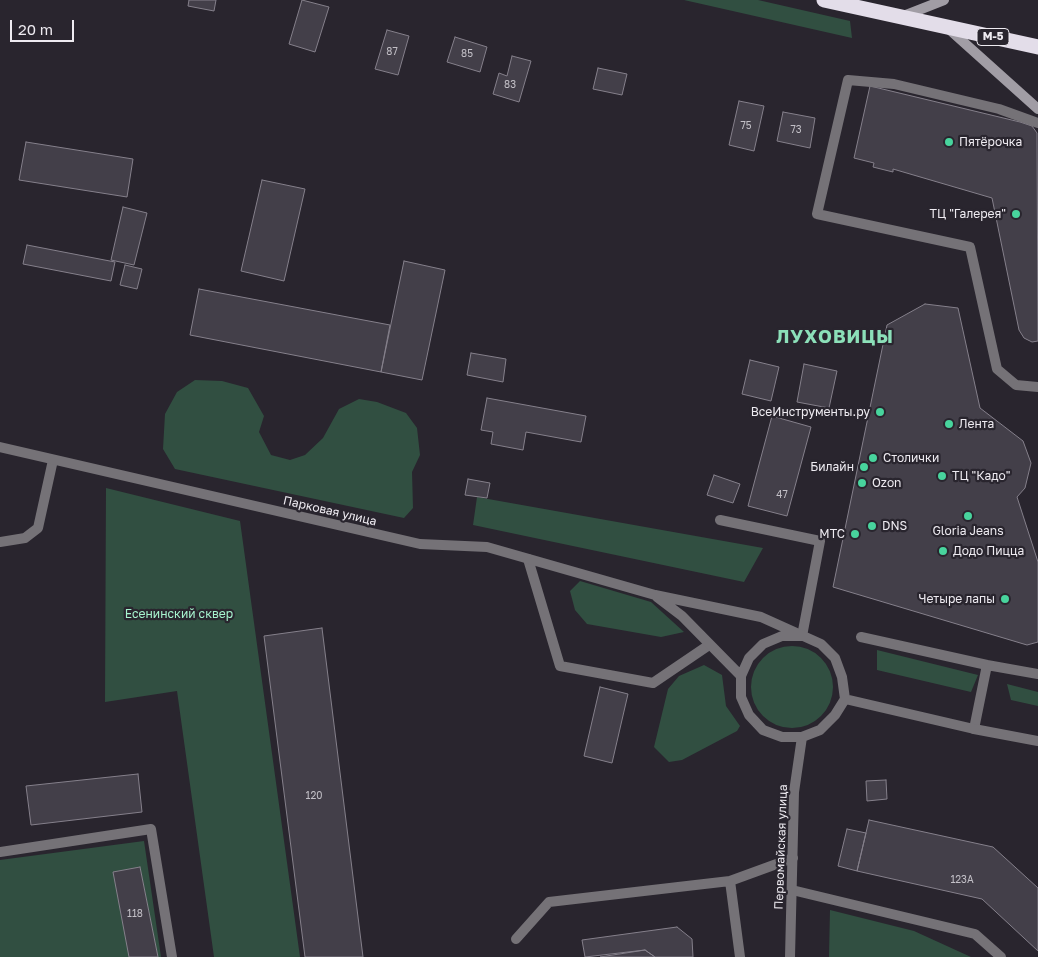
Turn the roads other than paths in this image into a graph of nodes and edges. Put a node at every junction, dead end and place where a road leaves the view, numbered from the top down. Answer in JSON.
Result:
{"nodes":[{"id":1,"x":824,"y":0,"type":"edge"},
{"id":2,"x":944,"y":0,"type":"edge"},
{"id":3,"x":899,"y":17,"type":"junction"},
{"id":4,"x":948,"y":28,"type":"junction"},
{"id":5,"x":1038,"y":47,"type":"edge"},
{"id":6,"x":1038,"y":109,"type":"edge"},
{"id":7,"x":1038,"y":123,"type":"edge"},
{"id":8,"x":1038,"y":387,"type":"edge"},
{"id":9,"x":0,"y":448,"type":"edge"},
{"id":10,"x":53,"y":460,"type":"junction"},
{"id":11,"x":720,"y":520,"type":"dead end"},
{"id":12,"x":0,"y":542,"type":"edge"},
{"id":13,"x":528,"y":559,"type":"junction"},
{"id":14,"x":655,"y":595,"type":"junction"},
{"id":15,"x":802,"y":636,"type":"junction"},
{"id":16,"x":861,"y":637,"type":"dead end"},
{"id":17,"x":709,"y":645,"type":"junction"},
{"id":18,"x":987,"y":664,"type":"junction"},
{"id":19,"x":1038,"y":674,"type":"edge"},
{"id":20,"x":741,"y":676,"type":"junction"},
{"id":21,"x":845,"y":700,"type":"junction"},
{"id":22,"x":974,"y":729,"type":"junction"},
{"id":23,"x":802,"y":737,"type":"junction"},
{"id":24,"x":1038,"y":741,"type":"edge"},
{"id":25,"x":0,"y":852,"type":"edge"},
{"id":26,"x":793,"y":858,"type":"junction"},
{"id":27,"x":730,"y":881,"type":"junction"},
{"id":28,"x":792,"y":890,"type":"junction"},
{"id":29,"x":516,"y":939,"type":"dead end"},
{"id":30,"x":172,"y":957,"type":"edge"},
{"id":31,"x":740,"y":957,"type":"edge"},
{"id":32,"x":790,"y":957,"type":"edge"},
{"id":33,"x":1001,"y":957,"type":"edge"}],
"edges":[{"from":1,"to":3,"type":"highway","number":"М-5"},
{"from":2,"to":3,"type":"main road"},
{"from":3,"to":4,"type":"highway","number":"М-5"},
{"from":4,"to":5,"type":"highway","number":"М-5"},
{"from":4,"to":6,"type":"main road"},
{"from":7,"to":8,"type":"street"},
{"from":9,"to":10,"type":"street","name":"Парковая улица"},
{"from":10,"to":12,"type":"street"},
{"from":10,"to":13,"type":"street","name":"Парковая улица"},
{"from":11,"to":15,"type":"street"},
{"from":13,"to":14,"type":"street","name":"Парковая улица"},
{"from":13,"to":17,"type":"street"},
{"from":14,"to":15,"type":"street","name":"Парковая улица"},
{"from":14,"to":17,"type":"street","name":"Парковая улица"},
{"from":15,"to":20,"type":"street"},
{"from":15,"to":21,"type":"street"},
{"from":16,"to":18,"type":"street"},
{"from":17,"to":20,"type":"street","name":"Парковая улица"},
{"from":18,"to":19,"type":"street"},
{"from":18,"to":22,"type":"street"},
{"from":20,"to":23,"type":"street"},
{"from":21,"to":22,"type":"street"},
{"from":21,"to":23,"type":"street"},
{"from":22,"to":24,"type":"street"},
{"from":23,"to":26,"type":"street","name":"Первомайская улица"},
{"from":25,"to":30,"type":"street"},
{"from":26,"to":27,"type":"street"},
{"from":26,"to":28,"type":"street","name":"Первомайская улица"},
{"from":27,"to":29,"type":"street"},
{"from":27,"to":31,"type":"street"},
{"from":28,"to":32,"type":"street","name":"Первомайская улица"},
{"from":28,"to":33,"type":"street"}]}
